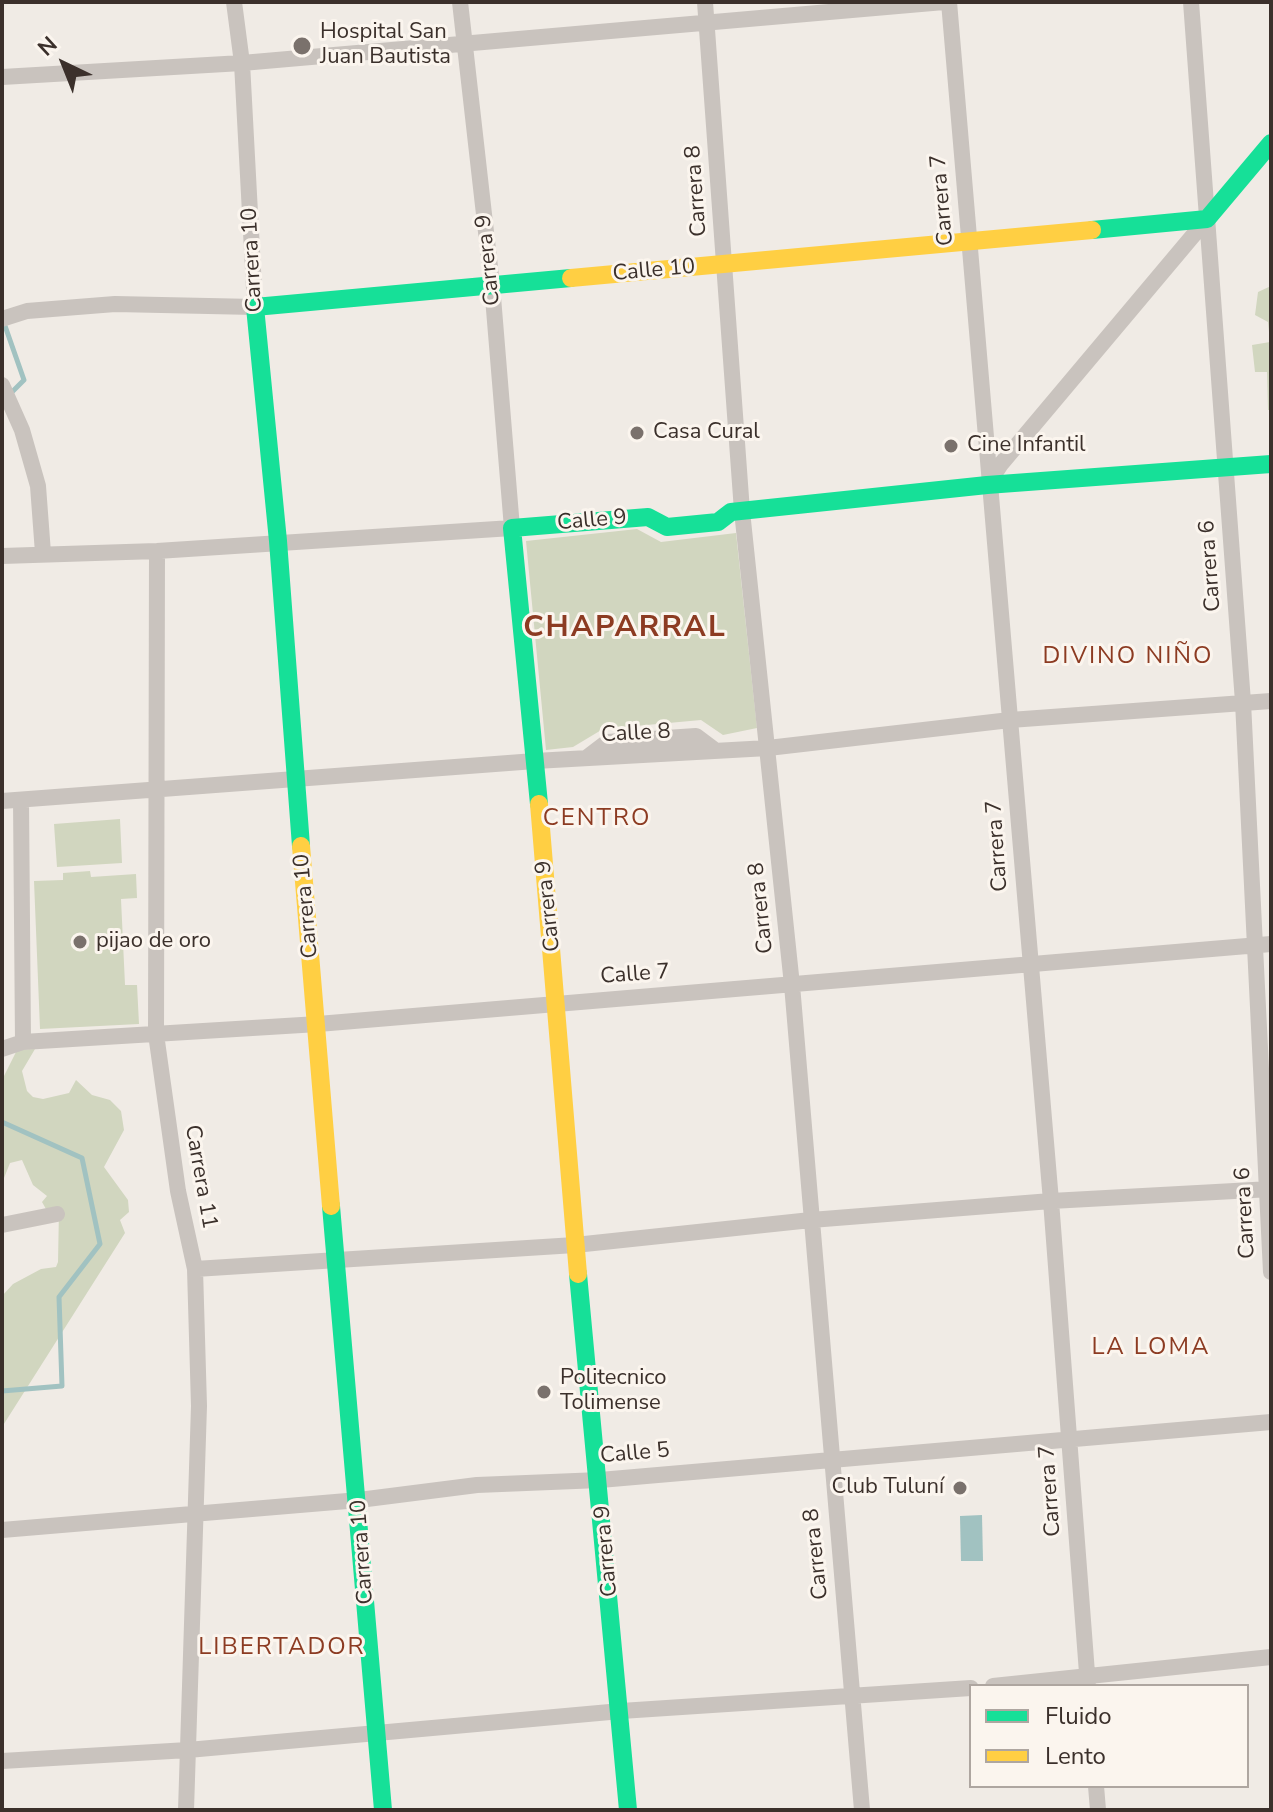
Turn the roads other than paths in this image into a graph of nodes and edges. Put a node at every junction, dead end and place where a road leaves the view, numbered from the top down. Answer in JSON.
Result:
{"nodes":[{"id":1,"x":234,"y":2,"type":"edge"},
{"id":2,"x":460,"y":2,"type":"edge"},
{"id":3,"x":705,"y":2,"type":"edge"},
{"id":4,"x":946,"y":2,"type":"edge"},
{"id":5,"x":1191,"y":2,"type":"edge"},
{"id":6,"x":707,"y":23,"type":"junction"},
{"id":7,"x":466,"y":42,"type":"junction"},
{"id":8,"x":242,"y":63,"type":"junction"},
{"id":9,"x":2,"y":77,"type":"edge"},
{"id":10,"x":1271,"y":143,"type":"edge"},
{"id":11,"x":1207,"y":219,"type":"junction"},
{"id":12,"x":968,"y":243,"type":"junction"},
{"id":13,"x":725,"y":264,"type":"junction"},
{"id":14,"x":492,"y":285,"type":"junction"},
{"id":15,"x":255,"y":307,"type":"junction"},
{"id":16,"x":2,"y":319,"type":"edge"},
{"id":17,"x":2,"y":385,"type":"edge"},
{"id":18,"x":1271,"y":464,"type":"edge"},
{"id":19,"x":1227,"y":467,"type":"junction"},
{"id":20,"x":987,"y":485,"type":"junction"},
{"id":21,"x":742,"y":511,"type":"junction"},
{"id":22,"x":512,"y":528,"type":"junction"},
{"id":23,"x":278,"y":541,"type":"junction"},
{"id":24,"x":157,"y":551,"type":"junction"},
{"id":25,"x":43,"y":553,"type":"junction"},
{"id":26,"x":2,"y":556,"type":"edge"},
{"id":27,"x":1271,"y":701,"type":"edge"},
{"id":28,"x":1243,"y":702,"type":"junction"},
{"id":29,"x":1010,"y":720,"type":"junction"},
{"id":30,"x":768,"y":748,"type":"junction"},
{"id":31,"x":535,"y":761,"type":"junction"},
{"id":32,"x":295,"y":780,"type":"junction"},
{"id":33,"x":157,"y":790,"type":"junction"},
{"id":34,"x":21,"y":800,"type":"junction"},
{"id":35,"x":2,"y":801,"type":"edge"},
{"id":36,"x":1264,"y":944,"type":"edge"},
{"id":37,"x":1028,"y":962,"type":"junction"},
{"id":38,"x":792,"y":985,"type":"junction"},
{"id":39,"x":558,"y":1002,"type":"junction"},
{"id":40,"x":318,"y":1024,"type":"junction"},
{"id":41,"x":156,"y":1034,"type":"junction"},
{"id":42,"x":23,"y":1042,"type":"junction"},
{"id":43,"x":2,"y":1049,"type":"edge"},
{"id":44,"x":1269,"y":1189,"type":"edge"},
{"id":45,"x":1051,"y":1201,"type":"junction"},
{"id":46,"x":57,"y":1214,"type":"dead end"},
{"id":47,"x":811,"y":1220,"type":"junction"},
{"id":48,"x":2,"y":1225,"type":"edge"},
{"id":49,"x":575,"y":1245,"type":"junction"},
{"id":50,"x":339,"y":1262,"type":"junction"},
{"id":51,"x":195,"y":1269,"type":"junction"},
{"id":52,"x":1271,"y":1272,"type":"edge"},
{"id":53,"x":1271,"y":1422,"type":"edge"},
{"id":54,"x":1069,"y":1438,"type":"junction"},
{"id":55,"x":830,"y":1459,"type":"junction"},
{"id":56,"x":600,"y":1480,"type":"junction"},
{"id":57,"x":359,"y":1500,"type":"junction"},
{"id":58,"x":195,"y":1515,"type":"junction"},
{"id":59,"x":2,"y":1530,"type":"edge"},
{"id":60,"x":1271,"y":1657,"type":"edge"},
{"id":61,"x":1088,"y":1682,"type":"edge"},
{"id":62,"x":1040,"y":1684,"type":"edge"},
{"id":63,"x":969,"y":1688,"type":"edge"},
{"id":64,"x":853,"y":1696,"type":"junction"},
{"id":65,"x":621,"y":1711,"type":"junction"},
{"id":66,"x":377,"y":1734,"type":"junction"},
{"id":67,"x":188,"y":1750,"type":"junction"},
{"id":68,"x":2,"y":1761,"type":"edge"},
{"id":69,"x":1096,"y":1788,"type":"edge"},
{"id":70,"x":186,"y":1810,"type":"edge"},
{"id":71,"x":383,"y":1810,"type":"edge"},
{"id":72,"x":628,"y":1810,"type":"edge"},
{"id":73,"x":862,"y":1810,"type":"edge"},
{"id":74,"x":1098,"y":1810,"type":"edge"}],
"edges":[{"from":1,"to":8,"type":"street","name":"Carrera 10"},
{"from":2,"to":7,"type":"street","name":"Carrera 9"},
{"from":3,"to":6,"type":"street","name":"Carrera 8"},
{"from":4,"to":6,"type":"street"},
{"from":4,"to":12,"type":"street","name":"Carrera 7"},
{"from":5,"to":11,"type":"street","name":"Carrera 6"},
{"from":6,"to":7,"type":"street"},
{"from":6,"to":13,"type":"street","name":"Carrera 8"},
{"from":7,"to":8,"type":"street"},
{"from":7,"to":14,"type":"street","name":"Carrera 9"},
{"from":8,"to":9,"type":"street"},
{"from":8,"to":15,"type":"street","name":"Carrera 10"},
{"from":10,"to":11,"type":"main road"},
{"from":11,"to":12,"type":"main road","name":"Calle 10"},
{"from":11,"to":19,"type":"street","name":"Carrera 6"},
{"from":11,"to":20,"type":"street"},
{"from":12,"to":13,"type":"main road","name":"Calle 10"},
{"from":12,"to":20,"type":"street","name":"Carrera 7"},
{"from":13,"to":14,"type":"main road","name":"Calle 10"},
{"from":13,"to":21,"type":"street","name":"Carrera 8"},
{"from":14,"to":15,"type":"main road","name":"Calle 10"},
{"from":14,"to":22,"type":"street","name":"Carrera 9"},
{"from":15,"to":16,"type":"street","name":"Calle 10"},
{"from":15,"to":23,"type":"main road","name":"Carrera 10"},
{"from":17,"to":25,"type":"street"},
{"from":18,"to":19,"type":"main road","name":"Calle 9"},
{"from":19,"to":20,"type":"main road","name":"Calle 9"},
{"from":19,"to":28,"type":"street","name":"Carrera 6"},
{"from":20,"to":21,"type":"main road","name":"Calle 9"},
{"from":20,"to":29,"type":"street","name":"Carrera 7"},
{"from":21,"to":22,"type":"main road","name":"Calle 9"},
{"from":21,"to":30,"type":"street","name":"Carrera 8"},
{"from":22,"to":23,"type":"street","name":"Calle 9"},
{"from":22,"to":31,"type":"main road","name":"Carrera 9"},
{"from":23,"to":24,"type":"street","name":"Calle 9"},
{"from":23,"to":32,"type":"main road","name":"Carrera 10"},
{"from":24,"to":25,"type":"street","name":"Calle 9"},
{"from":24,"to":33,"type":"street","name":"Carrera 11"},
{"from":25,"to":26,"type":"street","name":"Calle 9"},
{"from":27,"to":28,"type":"street","name":"Calle 8"},
{"from":28,"to":29,"type":"street","name":"Calle 8"},
{"from":28,"to":36,"type":"street","name":"Carrera 6"},
{"from":29,"to":30,"type":"street","name":"Calle 8"},
{"from":29,"to":37,"type":"street","name":"Carrera 7"},
{"from":30,"to":31,"type":"street","name":"Calle 8"},
{"from":30,"to":38,"type":"street","name":"Carrera 8"},
{"from":31,"to":32,"type":"street","name":"Calle 8"},
{"from":31,"to":39,"type":"main road","name":"Carrera 9"},
{"from":32,"to":33,"type":"street","name":"Calle 8"},
{"from":32,"to":40,"type":"main road","name":"Carrera 10"},
{"from":33,"to":34,"type":"street","name":"Calle 8"},
{"from":33,"to":41,"type":"street","name":"Carrera 11"},
{"from":34,"to":35,"type":"street","name":"Calle 8"},
{"from":34,"to":42,"type":"street"},
{"from":36,"to":37,"type":"street","name":"Calle 7"},
{"from":36,"to":44,"type":"street","name":"Carrera 6"},
{"from":37,"to":38,"type":"street","name":"Calle 7"},
{"from":37,"to":45,"type":"street","name":"Carrera 7"},
{"from":38,"to":39,"type":"street","name":"Calle 7"},
{"from":38,"to":47,"type":"street","name":"Carrera 8"},
{"from":39,"to":40,"type":"street","name":"Calle 7"},
{"from":39,"to":49,"type":"main road","name":"Carrera 9"},
{"from":40,"to":41,"type":"street","name":"Calle 7"},
{"from":40,"to":50,"type":"main road","name":"Carrera 10"},
{"from":41,"to":42,"type":"street","name":"Calle 7"},
{"from":41,"to":51,"type":"street","name":"Carrera 11"},
{"from":42,"to":43,"type":"street","name":"Calle 7"},
{"from":44,"to":45,"type":"street"},
{"from":44,"to":52,"type":"street","name":"Carrera 6"},
{"from":45,"to":47,"type":"street"},
{"from":45,"to":54,"type":"street","name":"Carrera 7"},
{"from":46,"to":48,"type":"street"},
{"from":47,"to":49,"type":"street"},
{"from":47,"to":55,"type":"street","name":"Carrera 8"},
{"from":49,"to":50,"type":"street"},
{"from":49,"to":56,"type":"main road","name":"Carrera 9"},
{"from":50,"to":51,"type":"street"},
{"from":50,"to":57,"type":"main road","name":"Carrera 10"},
{"from":51,"to":58,"type":"street","name":"Carrera 11"},
{"from":53,"to":54,"type":"street","name":"Calle 5"},
{"from":54,"to":55,"type":"street","name":"Calle 5"},
{"from":54,"to":61,"type":"street","name":"Carrera 7"},
{"from":55,"to":56,"type":"street","name":"Calle 5"},
{"from":55,"to":64,"type":"street","name":"Carrera 8"},
{"from":56,"to":57,"type":"street","name":"Calle 5"},
{"from":56,"to":65,"type":"main road","name":"Carrera 9"},
{"from":57,"to":58,"type":"street","name":"Calle 5"},
{"from":57,"to":66,"type":"main road","name":"Carrera 10"},
{"from":58,"to":59,"type":"street","name":"Calle 5"},
{"from":58,"to":67,"type":"street","name":"Carrera 11"},
{"from":60,"to":61,"type":"street"},
{"from":61,"to":62,"type":"street"},
{"from":63,"to":64,"type":"street"},
{"from":64,"to":65,"type":"street"},
{"from":64,"to":73,"type":"street","name":"Carrera 8"},
{"from":65,"to":66,"type":"street"},
{"from":65,"to":72,"type":"main road","name":"Carrera 9"},
{"from":66,"to":67,"type":"street"},
{"from":66,"to":71,"type":"main road","name":"Carrera 10"},
{"from":67,"to":68,"type":"street"},
{"from":67,"to":70,"type":"street","name":"Carrera 11"},
{"from":69,"to":74,"type":"street"}]}
